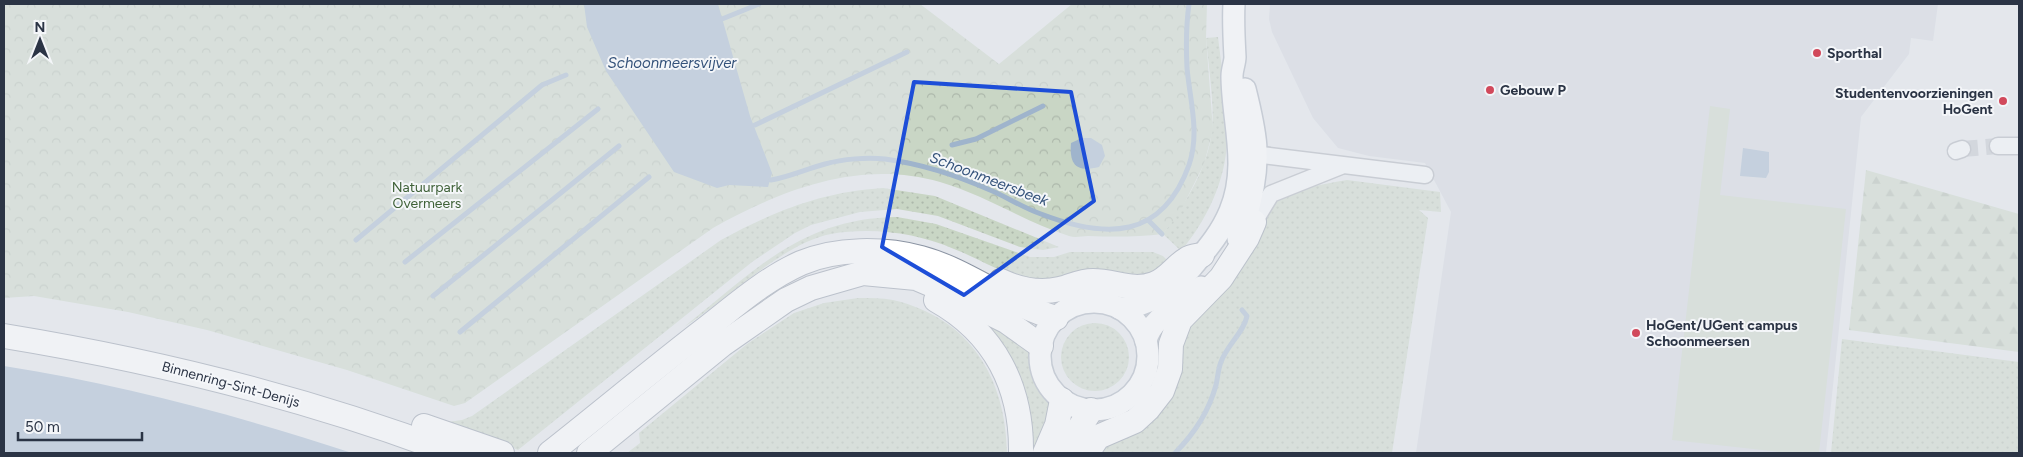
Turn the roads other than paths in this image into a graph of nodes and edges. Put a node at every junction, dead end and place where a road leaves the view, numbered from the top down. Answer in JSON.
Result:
{"nodes":[{"id":1,"x":1234,"y":4,"type":"edge"},
{"id":2,"x":1998,"y":146,"type":"tunnel mouth"},
{"id":3,"x":2019,"y":146,"type":"edge"},
{"id":4,"x":1248,"y":154,"type":"junction"},
{"id":5,"x":1343,"y":165,"type":"junction"},
{"id":6,"x":1425,"y":175,"type":"dead end"},
{"id":7,"x":1249,"y":225,"type":"junction"},
{"id":8,"x":1202,"y":255,"type":"junction"},
{"id":9,"x":964,"y":275,"type":"junction"},
{"id":10,"x":845,"y":279,"type":"junction"},
{"id":11,"x":1119,"y":308,"type":"junction"},
{"id":12,"x":1056,"y":318,"type":"junction"},
{"id":13,"x":4,"y":336,"type":"edge"},
{"id":14,"x":1146,"y":341,"type":"junction"},
{"id":15,"x":1040,"y":346,"type":"junction"},
{"id":16,"x":1062,"y":400,"type":"junction"},
{"id":17,"x":321,"y":408,"type":"junction"},
{"id":18,"x":1091,"y":410,"type":"junction"},
{"id":19,"x":593,"y":450,"type":"edge"},
{"id":20,"x":452,"y":453,"type":"edge"},
{"id":21,"x":502,"y":453,"type":"edge"},
{"id":22,"x":550,"y":453,"type":"edge"},
{"id":23,"x":1021,"y":453,"type":"edge"},
{"id":24,"x":1046,"y":453,"type":"edge"},
{"id":25,"x":1069,"y":453,"type":"edge"},
{"id":26,"x":1087,"y":453,"type":"edge"}],
"edges":[{"from":1,"to":4,"type":"main road"},
{"from":2,"to":3,"type":"street"},
{"from":4,"to":5,"type":"street"},
{"from":4,"to":7,"type":"main road"},
{"from":4,"to":8,"type":"main road"},
{"from":5,"to":6,"type":"street"},
{"from":5,"to":7,"type":"street"},
{"from":7,"to":14,"type":"main road"},
{"from":7,"to":26,"type":"highway"},
{"from":8,"to":9,"type":"highway"},
{"from":8,"to":11,"type":"main road"},
{"from":9,"to":12,"type":"highway"},
{"from":9,"to":22,"type":"highway"},
{"from":10,"to":15,"type":"highway"},
{"from":10,"to":19,"type":"highway"},
{"from":10,"to":23,"type":"highway"},
{"from":11,"to":12,"type":"main road"},
{"from":11,"to":14,"type":"main road"},
{"from":12,"to":15,"type":"main road"},
{"from":13,"to":17,"type":"highway","name":"Binnenring-Sint-Denijs"},
{"from":14,"to":18,"type":"main road"},
{"from":15,"to":16,"type":"main road"},
{"from":16,"to":18,"type":"main road"},
{"from":16,"to":24,"type":"highway"},
{"from":17,"to":20,"type":"highway","name":"Binnenring-Sint-Denijs"},
{"from":17,"to":21,"type":"highway"},
{"from":18,"to":25,"type":"highway"}]}
